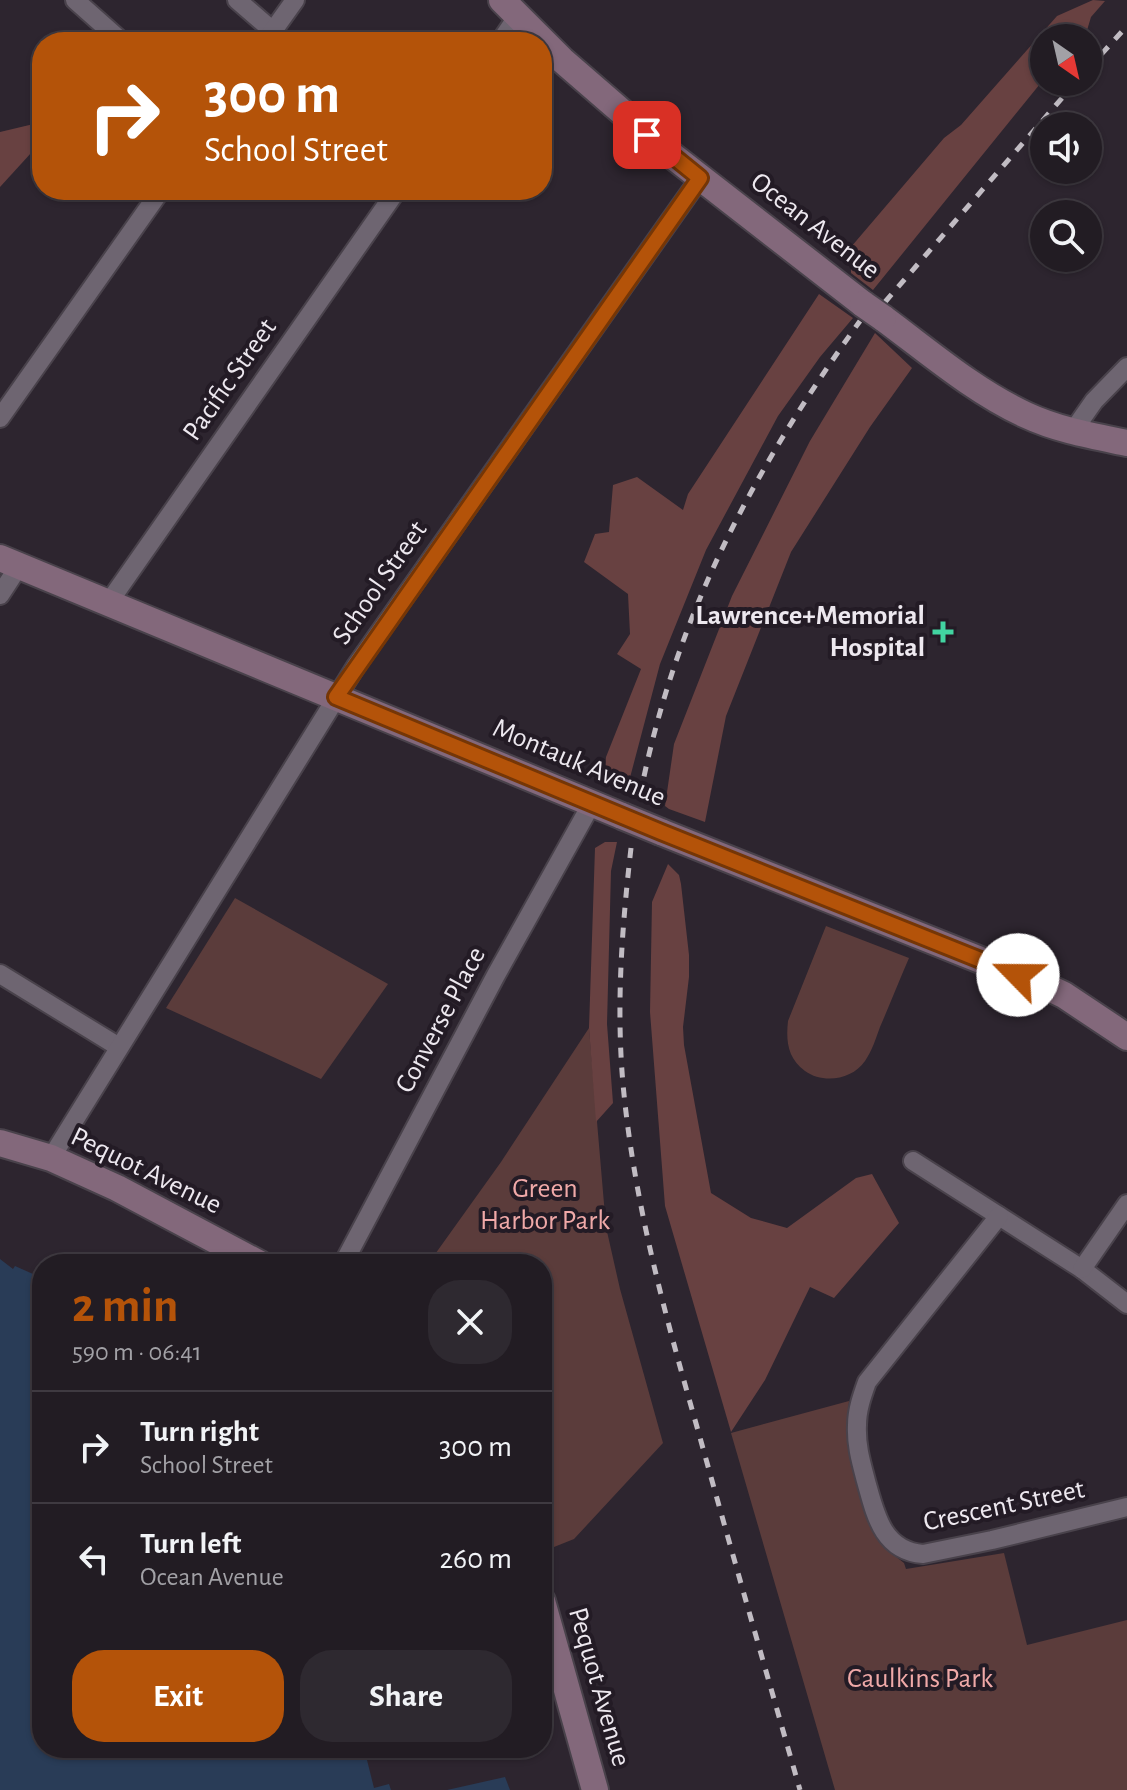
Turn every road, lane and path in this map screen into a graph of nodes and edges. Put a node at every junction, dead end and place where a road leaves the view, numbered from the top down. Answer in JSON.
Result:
{"nodes":[{"id":1,"x":75,"y":0,"type":"edge"},
{"id":2,"x":237,"y":0,"type":"edge"},
{"id":3,"x":295,"y":0,"type":"edge"},
{"id":4,"x":510,"y":9,"type":"edge"},
{"id":5,"x":111,"y":32,"type":"edge"},
{"id":6,"x":265,"y":32,"type":"edge"},
{"id":7,"x":273,"y":32,"type":"edge"},
{"id":8,"x":503,"y":32,"type":"edge"},
{"id":9,"x":535,"y":32,"type":"edge"},
{"id":10,"x":552,"y":48,"type":"edge"},
{"id":11,"x":700,"y":178,"type":"junction"},
{"id":12,"x":154,"y":200,"type":"edge"},
{"id":13,"x":390,"y":200,"type":"edge"},
{"id":14,"x":1127,"y":367,"type":"edge"},
{"id":15,"x":0,"y":418,"type":"edge"},
{"id":16,"x":1073,"y":431,"type":"junction"},
{"id":17,"x":1127,"y":443,"type":"edge"},
{"id":18,"x":10,"y":562,"type":"edge"},
{"id":19,"x":0,"y":595,"type":"edge"},
{"id":20,"x":109,"y":602,"type":"junction"},
{"id":21,"x":336,"y":697,"type":"junction"},
{"id":22,"x":592,"y":803,"type":"junction"},
{"id":23,"x":0,"y":974,"type":"edge"},
{"id":24,"x":1127,"y":1037,"type":"edge"},
{"id":25,"x":119,"y":1047,"type":"junction"},
{"id":26,"x":0,"y":1143,"type":"edge"},
{"id":27,"x":51,"y":1158,"type":"junction"},
{"id":28,"x":913,"y":1161,"type":"dead end"},
{"id":29,"x":1127,"y":1204,"type":"edge"},
{"id":30,"x":999,"y":1216,"type":"junction"},
{"id":31,"x":241,"y":1254,"type":"edge"},
{"id":32,"x":348,"y":1254,"type":"edge"},
{"id":33,"x":1082,"y":1269,"type":"junction"},
{"id":34,"x":1127,"y":1304,"type":"edge"},
{"id":35,"x":1127,"y":1507,"type":"edge"},
{"id":36,"x":552,"y":1637,"type":"edge"},
{"id":37,"x":595,"y":1790,"type":"edge"}],
"edges":[{"from":1,"to":5,"type":"street"},
{"from":2,"to":6,"type":"street"},
{"from":3,"to":7,"type":"street"},
{"from":4,"to":8,"type":"street"},
{"from":4,"to":9,"type":"street","name":"Ocean Avenue"},
{"from":10,"to":11,"type":"street","name":"Ocean Avenue"},
{"from":11,"to":16,"type":"street","name":"Ocean Avenue"},
{"from":11,"to":21,"type":"street","name":"School Street"},
{"from":12,"to":15,"type":"street"},
{"from":13,"to":20,"type":"street","name":"Pacific Street"},
{"from":14,"to":16,"type":"street"},
{"from":16,"to":17,"type":"street","name":"Ocean Avenue"},
{"from":18,"to":19,"type":"street"},
{"from":18,"to":20,"type":"street","name":"Montauk Avenue"},
{"from":20,"to":21,"type":"street","name":"Montauk Avenue"},
{"from":21,"to":22,"type":"street","name":"Montauk Avenue"},
{"from":21,"to":25,"type":"street","name":"School Street"},
{"from":22,"to":24,"type":"street","name":"Montauk Avenue","bridge":true},
{"from":22,"to":32,"type":"street","name":"Converse Place"},
{"from":23,"to":25,"type":"street"},
{"from":25,"to":27,"type":"street","name":"School Street"},
{"from":26,"to":27,"type":"street","name":"Pequot Avenue"},
{"from":27,"to":31,"type":"street","name":"Pequot Avenue"},
{"from":28,"to":30,"type":"street"},
{"from":29,"to":33,"type":"street"},
{"from":30,"to":33,"type":"street"},
{"from":30,"to":35,"type":"street","name":"Crescent Street"},
{"from":33,"to":34,"type":"street"},
{"from":36,"to":37,"type":"street","name":"Pequot Avenue"}]}
